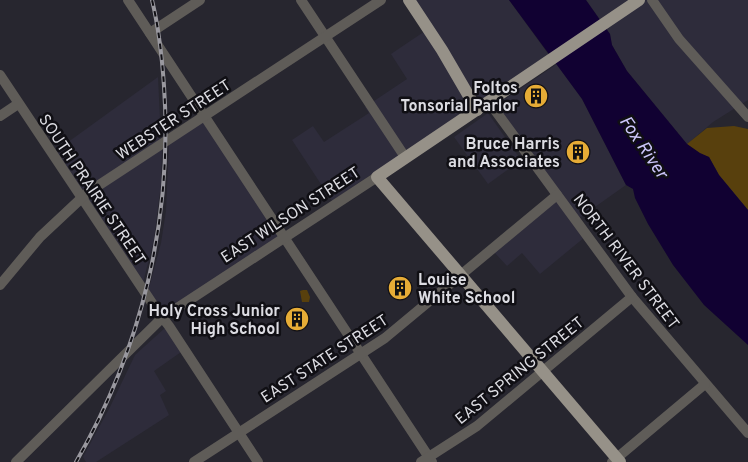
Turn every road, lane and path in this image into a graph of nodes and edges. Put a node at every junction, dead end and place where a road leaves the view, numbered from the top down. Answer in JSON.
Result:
{"nodes":[{"id":1,"x":128,"y":0,"type":"edge"},
{"id":2,"x":200,"y":0,"type":"edge"},
{"id":3,"x":301,"y":0,"type":"edge"},
{"id":4,"x":381,"y":0,"type":"edge"},
{"id":5,"x":409,"y":0,"type":"edge"},
{"id":6,"x":639,"y":0,"type":"edge"},
{"id":7,"x":652,"y":0,"type":"edge"},
{"id":8,"x":150,"y":33,"type":"junction"},
{"id":9,"x":325,"y":37,"type":"junction"},
{"id":10,"x":0,"y":75,"type":"edge"},
{"id":11,"x":489,"y":102,"type":"junction"},
{"id":12,"x":18,"y":104,"type":"junction"},
{"id":13,"x":477,"y":110,"type":"junction"},
{"id":14,"x":747,"y":113,"type":"edge"},
{"id":15,"x":0,"y":116,"type":"edge"},
{"id":16,"x":204,"y":116,"type":"junction"},
{"id":17,"x":405,"y":156,"type":"junction"},
{"id":18,"x":377,"y":176,"type":"junction"},
{"id":19,"x":557,"y":195,"type":"junction"},
{"id":20,"x":81,"y":197,"type":"junction"},
{"id":21,"x":284,"y":237,"type":"junction"},
{"id":22,"x":462,"y":275,"type":"junction"},
{"id":23,"x":0,"y":285,"type":"edge"},
{"id":24,"x":632,"y":297,"type":"junction"},
{"id":25,"x":162,"y":318,"type":"junction"},
{"id":26,"x":361,"y":354,"type":"junction"},
{"id":27,"x":542,"y":371,"type":"junction"},
{"id":28,"x":704,"y":384,"type":"junction"},
{"id":29,"x":238,"y":433,"type":"junction"},
{"id":30,"x":748,"y":433,"type":"edge"},
{"id":31,"x":427,"y":460,"type":"edge"},
{"id":32,"x":616,"y":461,"type":"edge"},
{"id":33,"x":16,"y":462,"type":"edge"},
{"id":34,"x":194,"y":462,"type":"edge"},
{"id":35,"x":258,"y":462,"type":"edge"}],
"edges":[{"from":1,"to":8,"type":"street"},
{"from":2,"to":8,"type":"street"},
{"from":3,"to":9,"type":"street"},
{"from":4,"to":9,"type":"street","name":"WEBSTER STREET"},
{"from":5,"to":13,"type":"main road"},
{"from":6,"to":11,"type":"main road","name":"EAST WILSON STREET"},
{"from":7,"to":14,"type":"street"},
{"from":8,"to":16,"type":"street"},
{"from":9,"to":16,"type":"street","name":"WEBSTER STREET"},
{"from":9,"to":17,"type":"street"},
{"from":10,"to":12,"type":"street","name":"SOUTH PRAIRIE STREET"},
{"from":11,"to":13,"type":"main road","name":"EAST WILSON STREET"},
{"from":11,"to":19,"type":"street","name":"NORTH RIVER STREET"},
{"from":12,"to":15,"type":"street"},
{"from":12,"to":20,"type":"street","name":"SOUTH PRAIRIE STREET"},
{"from":13,"to":17,"type":"main road","name":"EAST WILSON STREET"},
{"from":16,"to":20,"type":"street","name":"WEBSTER STREET"},
{"from":16,"to":21,"type":"street"},
{"from":17,"to":18,"type":"main road","name":"EAST WILSON STREET"},
{"from":18,"to":21,"type":"street","name":"EAST WILSON STREET"},
{"from":18,"to":22,"type":"main road"},
{"from":19,"to":22,"type":"street","name":"EAST STATE STREET"},
{"from":19,"to":24,"type":"street","name":"NORTH RIVER STREET"},
{"from":20,"to":23,"type":"street","name":"WEBSTER STREET"},
{"from":20,"to":25,"type":"street","name":"SOUTH PRAIRIE STREET"},
{"from":21,"to":25,"type":"street","name":"EAST WILSON STREET"},
{"from":21,"to":26,"type":"street"},
{"from":22,"to":26,"type":"street","name":"EAST STATE STREET"},
{"from":22,"to":27,"type":"main road"},
{"from":24,"to":27,"type":"street","name":"EAST SPRING STREET"},
{"from":24,"to":28,"type":"street","name":"NORTH RIVER STREET"},
{"from":25,"to":29,"type":"street","name":"SOUTH PRAIRIE STREET"},
{"from":25,"to":33,"type":"street","name":"EAST WILSON STREET"},
{"from":26,"to":29,"type":"street","name":"EAST STATE STREET"},
{"from":26,"to":31,"type":"street"},
{"from":27,"to":31,"type":"street","name":"EAST SPRING STREET"},
{"from":27,"to":32,"type":"main road"},
{"from":28,"to":30,"type":"street","name":"NORTH RIVER STREET"},
{"from":28,"to":32,"type":"street"},
{"from":29,"to":34,"type":"street","name":"EAST STATE STREET"},
{"from":29,"to":35,"type":"street","name":"SOUTH PRAIRIE STREET"}]}
